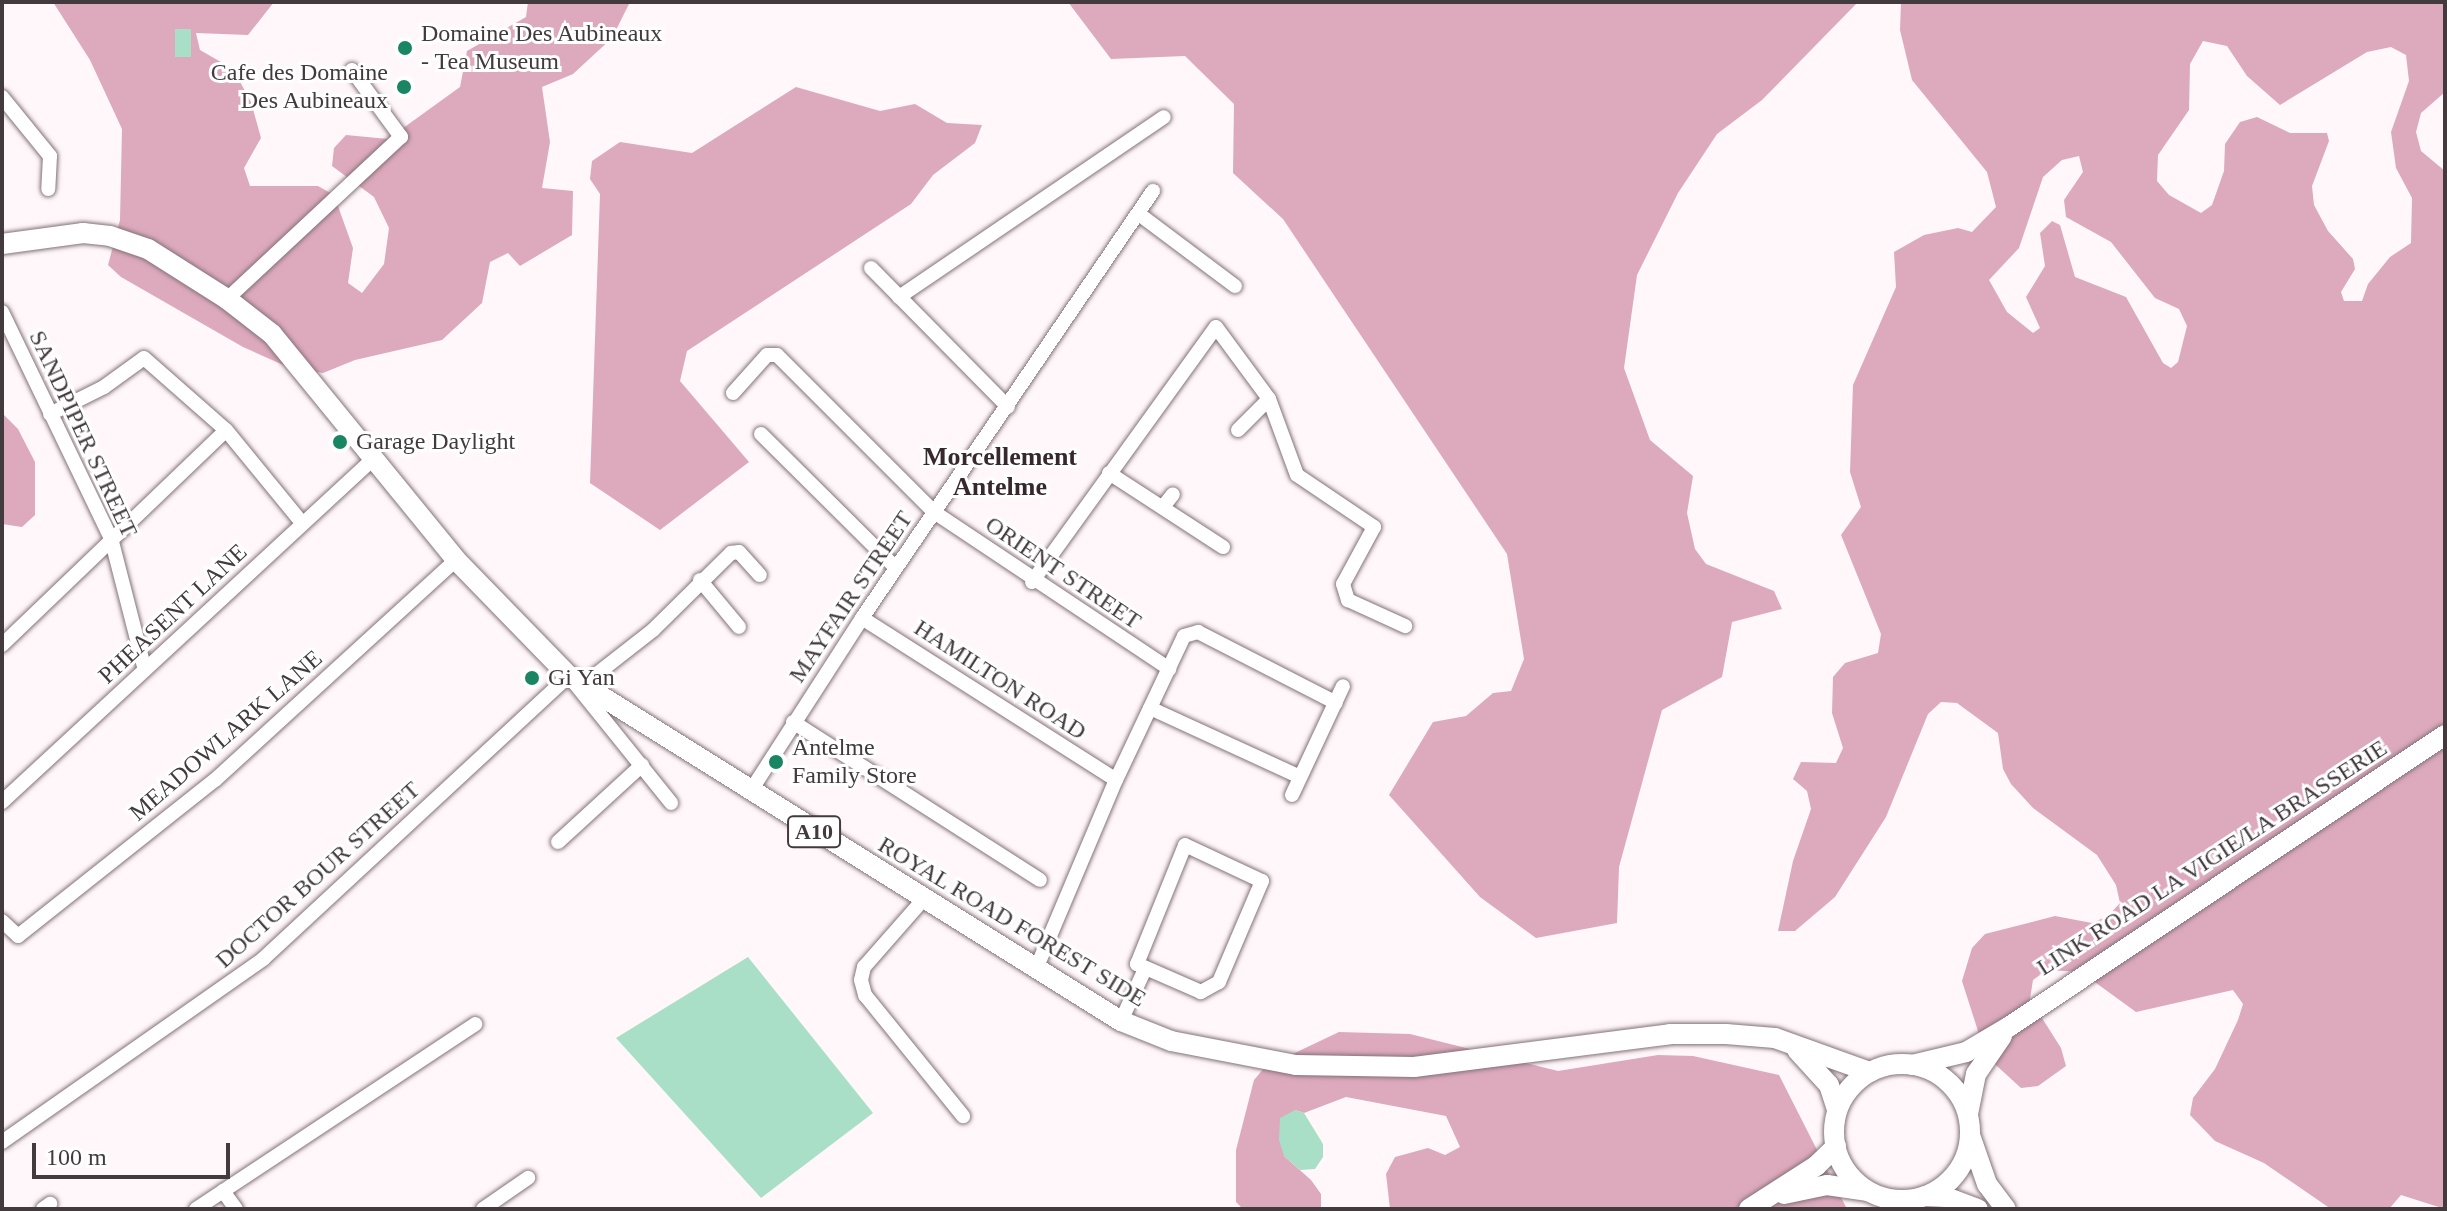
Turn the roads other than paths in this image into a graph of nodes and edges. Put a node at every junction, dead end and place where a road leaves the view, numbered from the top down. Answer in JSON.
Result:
{"nodes":[{"id":1,"x":352,"y":70,"type":"dead end"},
{"id":2,"x":2,"y":97,"type":"edge"},
{"id":3,"x":1164,"y":117,"type":"dead end"},
{"id":4,"x":48,"y":189,"type":"dead end"},
{"id":5,"x":1153,"y":191,"type":"dead end"},
{"id":6,"x":1139,"y":214,"type":"junction"},
{"id":7,"x":2,"y":244,"type":"edge"},
{"id":8,"x":871,"y":268,"type":"dead end"},
{"id":9,"x":1235,"y":286,"type":"dead end"},
{"id":10,"x":899,"y":297,"type":"junction"},
{"id":11,"x":227,"y":299,"type":"junction"},
{"id":12,"x":2,"y":312,"type":"edge"},
{"id":13,"x":733,"y":393,"type":"dead end"},
{"id":14,"x":1269,"y":399,"type":"junction"},
{"id":15,"x":1008,"y":407,"type":"junction"},
{"id":16,"x":50,"y":414,"type":"junction"},
{"id":17,"x":226,"y":430,"type":"junction"},
{"id":18,"x":1238,"y":430,"type":"dead end"},
{"id":19,"x":761,"y":434,"type":"dead end"},
{"id":20,"x":374,"y":458,"type":"junction"},
{"id":21,"x":1109,"y":473,"type":"junction"},
{"id":22,"x":1173,"y":494,"type":"dead end"},
{"id":23,"x":1163,"y":507,"type":"junction"},
{"id":24,"x":934,"y":512,"type":"junction"},
{"id":25,"x":302,"y":523,"type":"junction"},
{"id":26,"x":111,"y":538,"type":"junction"},
{"id":27,"x":1223,"y":547,"type":"dead end"},
{"id":28,"x":456,"y":560,"type":"junction"},
{"id":29,"x":896,"y":568,"type":"junction"},
{"id":30,"x":760,"y":575,"type":"dead end"},
{"id":31,"x":700,"y":580,"type":"junction"},
{"id":32,"x":1032,"y":582,"type":"junction"},
{"id":33,"x":862,"y":618,"type":"junction"},
{"id":34,"x":1405,"y":626,"type":"dead end"},
{"id":35,"x":739,"y":627,"type":"dead end"},
{"id":36,"x":2,"y":645,"type":"edge"},
{"id":37,"x":1169,"y":669,"type":"junction"},
{"id":38,"x":145,"y":670,"type":"junction"},
{"id":39,"x":576,"y":680,"type":"junction"},
{"id":40,"x":1343,"y":686,"type":"dead end"},
{"id":41,"x":1336,"y":703,"type":"junction"},
{"id":42,"x":1150,"y":708,"type":"junction"},
{"id":43,"x":793,"y":722,"type":"junction"},
{"id":44,"x":2445,"y":735,"type":"edge"},
{"id":45,"x":642,"y":765,"type":"junction"},
{"id":46,"x":1300,"y":777,"type":"junction"},
{"id":47,"x":1116,"y":780,"type":"junction"},
{"id":48,"x":750,"y":792,"type":"junction"},
{"id":49,"x":1292,"y":795,"type":"dead end"},
{"id":50,"x":2,"y":802,"type":"edge"},
{"id":51,"x":671,"y":803,"type":"dead end"},
{"id":52,"x":558,"y":842,"type":"dead end"},
{"id":53,"x":1040,"y":880,"type":"dead end"},
{"id":54,"x":922,"y":901,"type":"junction"},
{"id":55,"x":2,"y":921,"type":"edge"},
{"id":56,"x":1036,"y":969,"type":"junction"},
{"id":57,"x":1145,"y":969,"type":"junction"},
{"id":58,"x":1121,"y":1021,"type":"junction"},
{"id":59,"x":475,"y":1024,"type":"dead end"},
{"id":60,"x":2010,"y":1026,"type":"junction"},
{"id":61,"x":1794,"y":1047,"type":"junction"},
{"id":62,"x":1912,"y":1065,"type":"junction"},
{"id":63,"x":1870,"y":1072,"type":"junction"},
{"id":64,"x":1837,"y":1110,"type":"junction"},
{"id":65,"x":1968,"y":1114,"type":"junction"},
{"id":66,"x":963,"y":1116,"type":"dead end"},
{"id":67,"x":1970,"y":1135,"type":"junction"},
{"id":68,"x":2,"y":1142,"type":"edge"},
{"id":69,"x":1836,"y":1147,"type":"junction"},
{"id":70,"x":528,"y":1178,"type":"dead end"},
{"id":71,"x":223,"y":1191,"type":"junction"},
{"id":72,"x":1871,"y":1192,"type":"junction"},
{"id":73,"x":1923,"y":1196,"type":"junction"},
{"id":74,"x":1768,"y":1198,"type":"junction"},
{"id":75,"x":196,"y":1209,"type":"edge"},
{"id":76,"x":236,"y":1209,"type":"edge"},
{"id":77,"x":483,"y":1209,"type":"edge"},
{"id":78,"x":1749,"y":1209,"type":"edge"},
{"id":79,"x":1978,"y":1209,"type":"edge"},
{"id":80,"x":2006,"y":1209,"type":"edge"}],
"edges":[{"from":1,"to":11,"type":"street"},
{"from":2,"to":4,"type":"street"},
{"from":3,"to":10,"type":"street"},
{"from":5,"to":6,"type":"street","name":"MAYFAIR STREET"},
{"from":6,"to":9,"type":"street"},
{"from":6,"to":15,"type":"street","name":"MAYFAIR STREET"},
{"from":7,"to":11,"type":"main road","name":"ROYAL ROAD FOREST SIDE","number":"A10"},
{"from":8,"to":10,"type":"street"},
{"from":10,"to":15,"type":"street"},
{"from":11,"to":20,"type":"main road","name":"ROYAL ROAD FOREST SIDE","number":"A10"},
{"from":12,"to":16,"type":"street","name":"SANDPIPER STREET"},
{"from":13,"to":24,"type":"street","name":"ORIENT STREET"},
{"from":14,"to":18,"type":"street"},
{"from":14,"to":21,"type":"street"},
{"from":14,"to":34,"type":"street"},
{"from":15,"to":24,"type":"street","name":"MAYFAIR STREET"},
{"from":16,"to":17,"type":"street"},
{"from":16,"to":26,"type":"street","name":"SANDPIPER STREET"},
{"from":17,"to":25,"type":"street"},
{"from":17,"to":26,"type":"street"},
{"from":19,"to":29,"type":"street"},
{"from":20,"to":25,"type":"street","name":"PHEASENT LANE"},
{"from":20,"to":28,"type":"main road","name":"ROYAL ROAD FOREST SIDE","number":"A10"},
{"from":21,"to":23,"type":"street"},
{"from":21,"to":32,"type":"street"},
{"from":22,"to":23,"type":"street"},
{"from":23,"to":27,"type":"street"},
{"from":24,"to":29,"type":"street","name":"MAYFAIR STREET"},
{"from":24,"to":32,"type":"street","name":"ORIENT STREET"},
{"from":25,"to":38,"type":"street","name":"PHEASENT LANE"},
{"from":26,"to":36,"type":"street"},
{"from":26,"to":38,"type":"street","name":"SANDPIPER STREET"},
{"from":28,"to":39,"type":"main road","name":"ROYAL ROAD FOREST SIDE","number":"A10"},
{"from":28,"to":55,"type":"street","name":"MEADOWLARK LANE"},
{"from":29,"to":33,"type":"street","name":"MAYFAIR STREET"},
{"from":30,"to":31,"type":"street","name":"DOCTOR BOUR STREET"},
{"from":31,"to":35,"type":"street"},
{"from":31,"to":39,"type":"street","name":"DOCTOR BOUR STREET"},
{"from":32,"to":37,"type":"street","name":"ORIENT STREET"},
{"from":33,"to":43,"type":"street","name":"MAYFAIR STREET"},
{"from":33,"to":47,"type":"street","name":"HAMILTON ROAD"},
{"from":37,"to":41,"type":"street"},
{"from":37,"to":42,"type":"street"},
{"from":38,"to":50,"type":"street","name":"PHEASENT LANE"},
{"from":39,"to":45,"type":"street"},
{"from":39,"to":48,"type":"main road","name":"ROYAL ROAD FOREST SIDE","number":"A10"},
{"from":39,"to":68,"type":"street","name":"DOCTOR BOUR STREET"},
{"from":40,"to":41,"type":"street"},
{"from":41,"to":46,"type":"street"},
{"from":42,"to":46,"type":"street"},
{"from":42,"to":47,"type":"street"},
{"from":43,"to":48,"type":"street","name":"MAYFAIR STREET"},
{"from":43,"to":53,"type":"street"},
{"from":44,"to":60,"type":"main road","name":"LINK ROAD LA VIGIE/LA BRASSERIE"},
{"from":45,"to":51,"type":"street"},
{"from":45,"to":52,"type":"street"},
{"from":46,"to":49,"type":"street"},
{"from":47,"to":56,"type":"street"},
{"from":48,"to":54,"type":"main road","name":"ROYAL ROAD FOREST SIDE","number":"A10"},
{"from":54,"to":56,"type":"main road","name":"ROYAL ROAD FOREST SIDE","number":"A10"},
{"from":54,"to":66,"type":"street"},
{"from":56,"to":58,"type":"main road","name":"ROYAL ROAD FOREST SIDE","number":"A10"},
{"from":57,"to":57,"type":"street"},
{"from":57,"to":58,"type":"street"},
{"from":58,"to":61,"type":"main road","name":"ROYAL ROAD FOREST SIDE","number":"A10"},
{"from":59,"to":71,"type":"street"},
{"from":60,"to":62,"type":"main road","name":"LINK ROAD LA VIGIE/LA BRASSERIE"},
{"from":60,"to":65,"type":"main road"},
{"from":61,"to":63,"type":"main road","name":"ROYAL ROAD FOREST SIDE"},
{"from":61,"to":64,"type":"main road"},
{"from":62,"to":63,"type":"main road"},
{"from":62,"to":65,"type":"main road"},
{"from":63,"to":64,"type":"main road"},
{"from":64,"to":69,"type":"main road"},
{"from":65,"to":67,"type":"main road"},
{"from":67,"to":73,"type":"main road"},
{"from":67,"to":80,"type":"main road"},
{"from":69,"to":72,"type":"main road"},
{"from":69,"to":74,"type":"main road"},
{"from":70,"to":77,"type":"street"},
{"from":71,"to":75,"type":"street"},
{"from":71,"to":76,"type":"street"},
{"from":72,"to":73,"type":"main road"},
{"from":72,"to":74,"type":"main road"},
{"from":73,"to":79,"type":"main road"},
{"from":74,"to":78,"type":"main road"}]}
